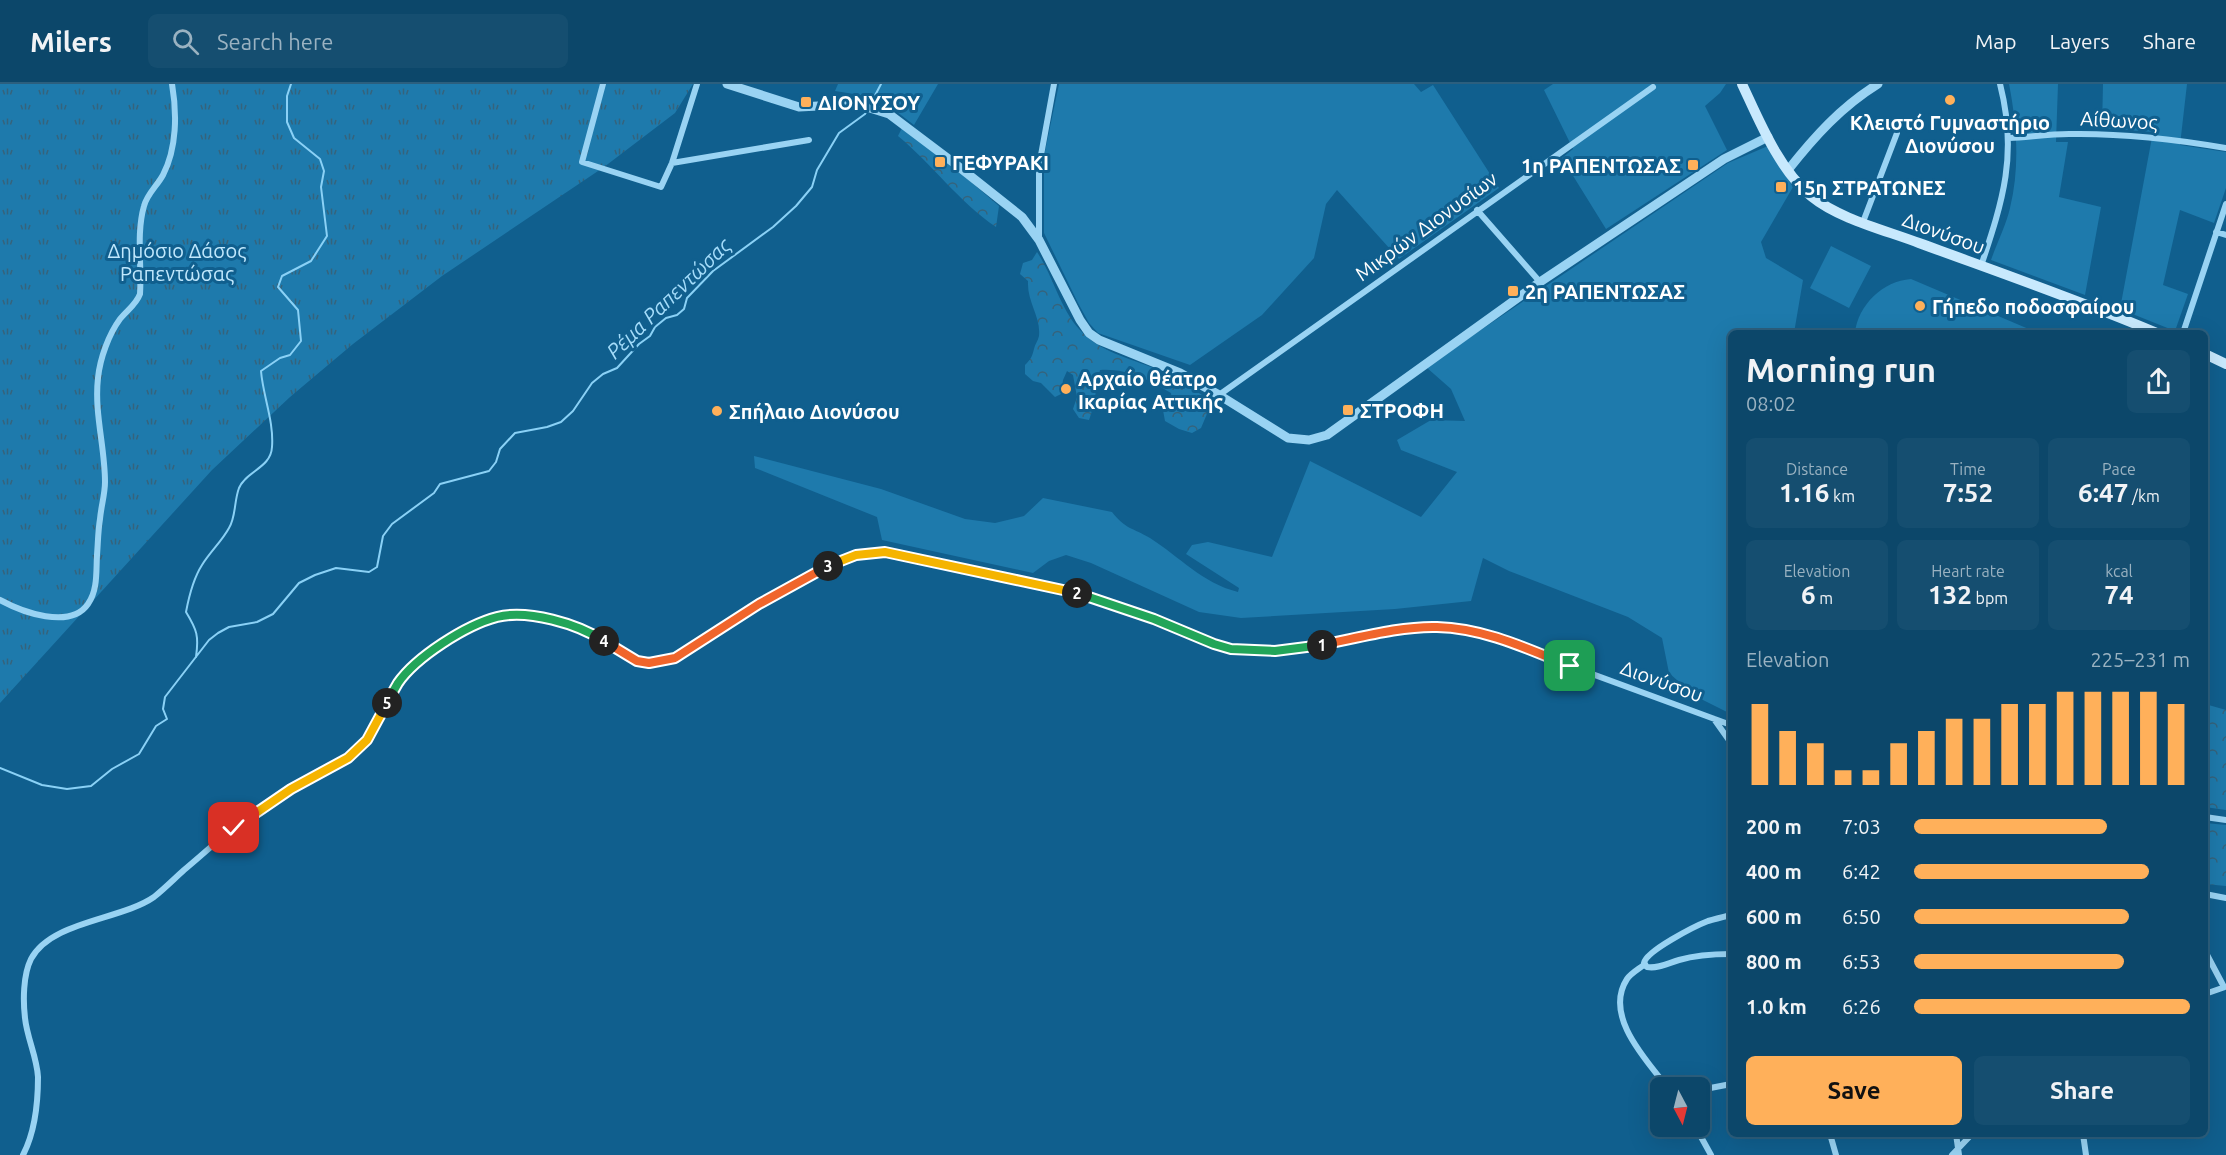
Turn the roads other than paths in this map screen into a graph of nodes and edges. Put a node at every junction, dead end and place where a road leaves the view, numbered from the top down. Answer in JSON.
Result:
{"nodes":[{"id":1,"x":172,"y":84,"type":"edge"},
{"id":2,"x":603,"y":84,"type":"edge"},
{"id":3,"x":697,"y":84,"type":"edge"},
{"id":4,"x":727,"y":84,"type":"edge"},
{"id":5,"x":1054,"y":84,"type":"edge"},
{"id":6,"x":1742,"y":84,"type":"edge"},
{"id":7,"x":1877,"y":84,"type":"edge"},
{"id":8,"x":2001,"y":84,"type":"edge"},
{"id":9,"x":1653,"y":87,"type":"dead end"},
{"id":10,"x":1898,"y":133,"type":"dead end"},
{"id":11,"x":1768,"y":137,"type":"junction"},
{"id":12,"x":2009,"y":138,"type":"junction"},
{"id":13,"x":809,"y":140,"type":"dead end"},
{"id":14,"x":2226,"y":148,"type":"edge"},
{"id":15,"x":672,"y":163,"type":"junction"},
{"id":16,"x":1788,"y":170,"type":"junction"},
{"id":17,"x":2226,"y":204,"type":"edge"},
{"id":18,"x":1477,"y":210,"type":"junction"},
{"id":19,"x":1863,"y":222,"type":"junction"},
{"id":20,"x":2216,"y":232,"type":"junction"},
{"id":21,"x":2226,"y":235,"type":"edge"},
{"id":22,"x":1040,"y":240,"type":"junction"},
{"id":23,"x":1981,"y":266,"type":"junction"},
{"id":24,"x":1540,"y":282,"type":"junction"},
{"id":25,"x":2149,"y":330,"type":"edge"},
{"id":26,"x":2184,"y":330,"type":"edge"},
{"id":27,"x":2208,"y":355,"type":"edge"},
{"id":28,"x":2226,"y":364,"type":"edge"},
{"id":29,"x":1219,"y":395,"type":"junction"},
{"id":30,"x":0,"y":600,"type":"edge"},
{"id":31,"x":1713,"y":718,"type":"junction"},
{"id":32,"x":1728,"y":724,"type":"edge"},
{"id":33,"x":1728,"y":739,"type":"edge"},
{"id":34,"x":2208,"y":817,"type":"edge"},
{"id":35,"x":2226,"y":820,"type":"edge"},
{"id":36,"x":2208,"y":895,"type":"edge"},
{"id":37,"x":2226,"y":898,"type":"edge"},
{"id":38,"x":1728,"y":916,"type":"edge"},
{"id":39,"x":1728,"y":954,"type":"edge"},
{"id":40,"x":2208,"y":956,"type":"edge"},
{"id":41,"x":1645,"y":964,"type":"junction"},
{"id":42,"x":2225,"y":987,"type":"edge"},
{"id":43,"x":2208,"y":993,"type":"edge"},
{"id":44,"x":1660,"y":1077,"type":"edge"},
{"id":45,"x":1728,"y":1085,"type":"edge"},
{"id":46,"x":1710,"y":1088,"type":"edge"},
{"id":47,"x":1701,"y":1137,"type":"edge"},
{"id":48,"x":1831,"y":1137,"type":"edge"},
{"id":49,"x":1970,"y":1137,"type":"edge"},
{"id":50,"x":2084,"y":1137,"type":"edge"},
{"id":51,"x":1959,"y":1151,"type":"edge"},
{"id":52,"x":24,"y":1155,"type":"edge"},
{"id":53,"x":1711,"y":1155,"type":"edge"},
{"id":54,"x":1836,"y":1155,"type":"edge"},
{"id":55,"x":1953,"y":1155,"type":"edge"},
{"id":56,"x":2086,"y":1155,"type":"edge"}],
"edges":[{"from":1,"to":30,"type":"street"},
{"from":2,"to":15,"type":"street"},
{"from":3,"to":15,"type":"street"},
{"from":4,"to":22,"type":"street"},
{"from":5,"to":22,"type":"street"},
{"from":6,"to":11,"type":"main road","name":"Διονύσου"},
{"from":7,"to":16,"type":"street"},
{"from":8,"to":12,"type":"street"},
{"from":9,"to":18,"type":"street","name":"Μικρών Διονυσίων"},
{"from":10,"to":19,"type":"street"},
{"from":11,"to":16,"type":"main road","name":"Διονύσου"},
{"from":11,"to":24,"type":"street"},
{"from":12,"to":14,"type":"street","name":"Αίθωνος"},
{"from":12,"to":23,"type":"street"},
{"from":13,"to":15,"type":"street"},
{"from":16,"to":19,"type":"main road","name":"Διονύσου"},
{"from":17,"to":20,"type":"street"},
{"from":18,"to":24,"type":"street"},
{"from":18,"to":29,"type":"street","name":"Μικρών Διονυσίων"},
{"from":19,"to":23,"type":"main road","name":"Διονύσου"},
{"from":20,"to":21,"type":"street"},
{"from":20,"to":26,"type":"street"},
{"from":22,"to":29,"type":"street"},
{"from":23,"to":25,"type":"main road","name":"Διονύσου"},
{"from":24,"to":29,"type":"street"},
{"from":27,"to":28,"type":"main road"},
{"from":31,"to":32,"type":"street","name":"Διονύσου"},
{"from":31,"to":33,"type":"street"},
{"from":31,"to":52,"type":"street","name":"Διονύσου"},
{"from":34,"to":35,"type":"street"},
{"from":36,"to":37,"type":"street"},
{"from":38,"to":41,"type":"street"},
{"from":39,"to":41,"type":"street"},
{"from":40,"to":42,"type":"street"},
{"from":41,"to":44,"type":"street"},
{"from":42,"to":43,"type":"street"},
{"from":45,"to":46,"type":"street"},
{"from":47,"to":53,"type":"street"},
{"from":48,"to":54,"type":"street"},
{"from":49,"to":51,"type":"street"},
{"from":50,"to":56,"type":"street"},
{"from":51,"to":55,"type":"street"}]}
